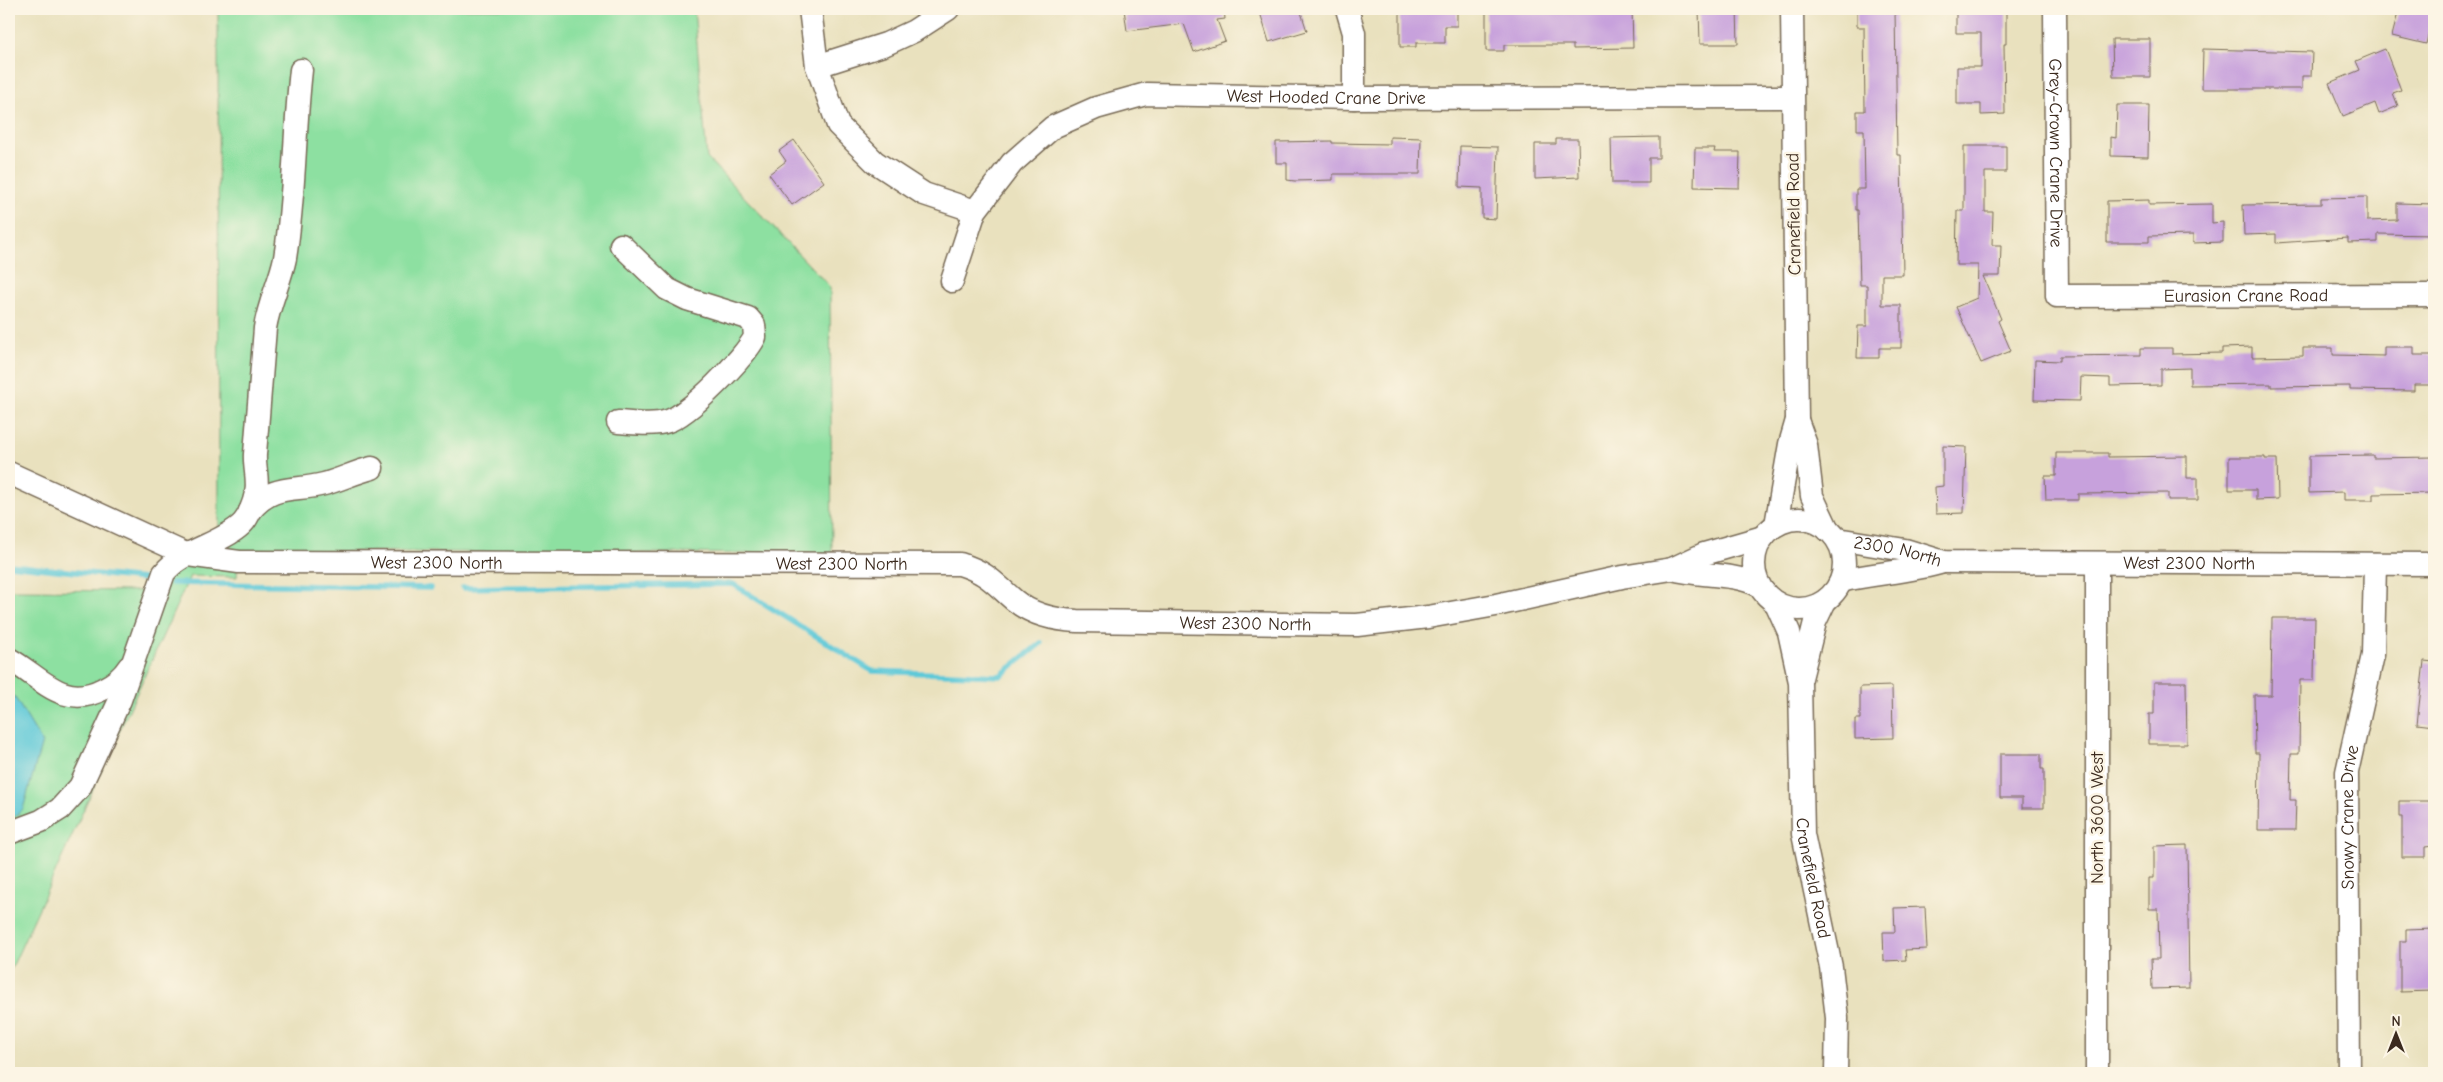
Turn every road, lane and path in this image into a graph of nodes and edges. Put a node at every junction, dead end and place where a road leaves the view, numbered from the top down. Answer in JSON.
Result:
{"nodes":[{"id":1,"x":810,"y":9,"type":"edge"},
{"id":2,"x":948,"y":9,"type":"edge"},
{"id":3,"x":1346,"y":9,"type":"edge"},
{"id":4,"x":1792,"y":9,"type":"edge"},
{"id":5,"x":2055,"y":9,"type":"edge"},
{"id":6,"x":817,"y":66,"type":"junction"},
{"id":7,"x":301,"y":70,"type":"dead end"},
{"id":8,"x":1792,"y":97,"type":"junction"},
{"id":9,"x":1354,"y":98,"type":"junction"},
{"id":10,"x":975,"y":211,"type":"junction"},
{"id":11,"x":621,"y":245,"type":"dead end"},
{"id":12,"x":952,"y":281,"type":"dead end"},
{"id":13,"x":2434,"y":295,"type":"edge"},
{"id":14,"x":2057,"y":296,"type":"joint"},
{"id":15,"x":1798,"y":420,"type":"junction"},
{"id":16,"x":618,"y":422,"type":"dead end"},
{"id":17,"x":372,"y":468,"type":"dead end"},
{"id":18,"x":9,"y":473,"type":"edge"},
{"id":19,"x":250,"y":512,"type":"junction"},
{"id":20,"x":1769,"y":531,"type":"junction"},
{"id":21,"x":1832,"y":535,"type":"junction"},
{"id":22,"x":188,"y":555,"type":"junction"},
{"id":23,"x":1944,"y":562,"type":"junction"},
{"id":24,"x":2097,"y":564,"type":"junction"},
{"id":25,"x":2375,"y":564,"type":"junction"},
{"id":26,"x":2434,"y":564,"type":"edge"},
{"id":27,"x":1672,"y":570,"type":"junction"},
{"id":28,"x":1841,"y":581,"type":"junction"},
{"id":29,"x":1758,"y":585,"type":"junction"},
{"id":30,"x":1825,"y":601,"type":"junction"},
{"id":31,"x":1776,"y":603,"type":"junction"},
{"id":32,"x":134,"y":658,"type":"junction"},
{"id":33,"x":9,"y":659,"type":"edge"},
{"id":34,"x":1800,"y":682,"type":"junction"},
{"id":35,"x":9,"y":833,"type":"edge"},
{"id":36,"x":1836,"y":1073,"type":"edge"},
{"id":37,"x":2096,"y":1073,"type":"edge"},
{"id":38,"x":2349,"y":1073,"type":"edge"}],
"edges":[{"from":1,"to":6,"type":"street"},
{"from":2,"to":6,"type":"street"},
{"from":3,"to":9,"type":"street"},
{"from":4,"to":8,"type":"street","name":"Cranefield Road"},
{"from":5,"to":14,"type":"street","name":"Grey-Crown Crane Drive"},
{"from":6,"to":10,"type":"street"},
{"from":7,"to":19,"type":"street"},
{"from":8,"to":9,"type":"street","name":"West Hooded Crane Drive"},
{"from":8,"to":15,"type":"street","name":"Cranefield Road"},
{"from":9,"to":10,"type":"street","name":"West Hooded Crane Drive"},
{"from":10,"to":12,"type":"street","name":"West Hooded Crane Drive"},
{"from":11,"to":16,"type":"street"},
{"from":13,"to":14,"type":"street","name":"Eurasion Crane Road"},
{"from":15,"to":20,"type":"street","name":"Cranefield Road"},
{"from":15,"to":21,"type":"street","name":"Cranefield Road"},
{"from":17,"to":19,"type":"street"},
{"from":18,"to":22,"type":"street","name":"West 2300 North"},
{"from":19,"to":22,"type":"street"},
{"from":20,"to":21,"type":"street"},
{"from":20,"to":27,"type":"street"},
{"from":20,"to":29,"type":"street"},
{"from":21,"to":23,"type":"street","name":"2300 North"},
{"from":21,"to":28,"type":"street"},
{"from":22,"to":27,"type":"street","name":"West 2300 North"},
{"from":22,"to":32,"type":"street"},
{"from":23,"to":24,"type":"street","name":"West 2300 North"},
{"from":23,"to":28,"type":"street","name":"2300 North"},
{"from":24,"to":25,"type":"street","name":"West 2300 North"},
{"from":24,"to":37,"type":"street","name":"North 3600 West"},
{"from":25,"to":26,"type":"street","name":"West 2300 North"},
{"from":25,"to":38,"type":"street","name":"Snowy Crane Drive"},
{"from":27,"to":29,"type":"street"},
{"from":28,"to":30,"type":"street"},
{"from":29,"to":31,"type":"street"},
{"from":30,"to":31,"type":"street"},
{"from":30,"to":34,"type":"street","name":"Cranefield Road"},
{"from":31,"to":34,"type":"street","name":"Cranefield Road"},
{"from":32,"to":33,"type":"street"},
{"from":32,"to":35,"type":"street"},
{"from":34,"to":36,"type":"street","name":"Cranefield Road"}]}
